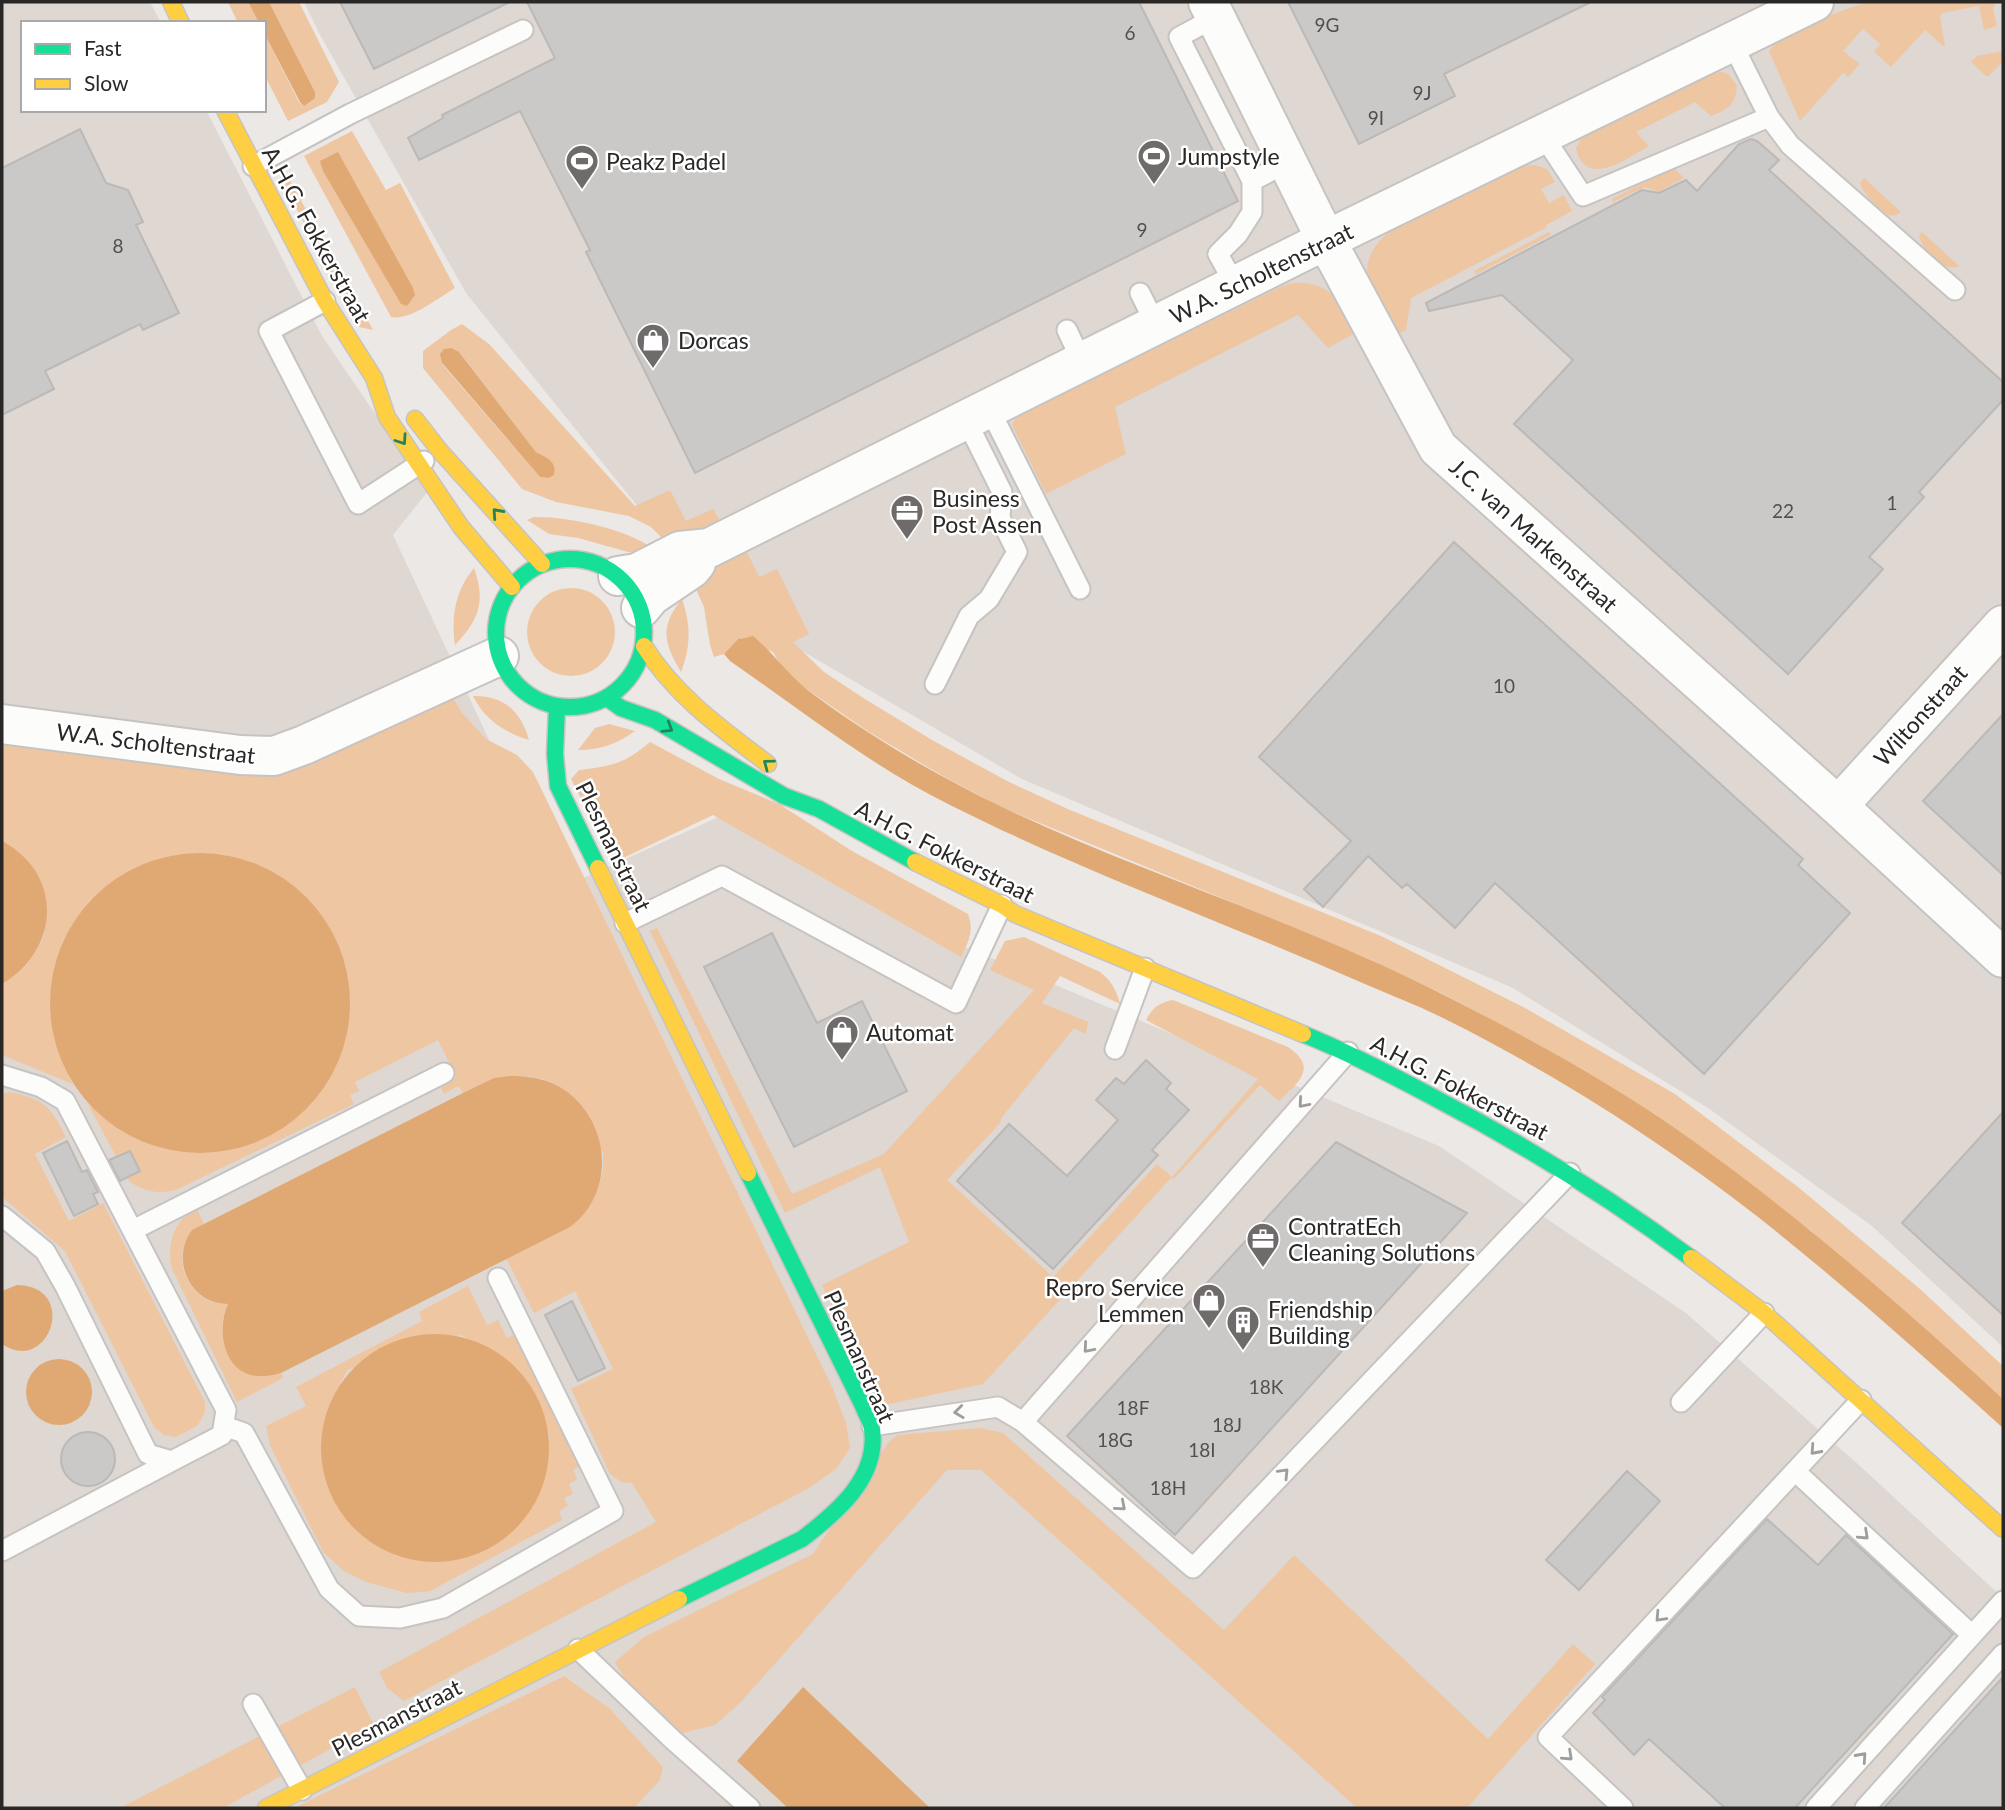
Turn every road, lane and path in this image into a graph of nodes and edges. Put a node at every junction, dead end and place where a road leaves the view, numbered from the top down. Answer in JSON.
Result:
{"nodes":[{"id":1,"x":171,"y":2,"type":"edge"},
{"id":2,"x":1814,"y":2,"type":"edge"},
{"id":3,"x":1212,"y":9,"type":"edge"},
{"id":4,"x":180,"y":21,"type":"edge"},
{"id":5,"x":523,"y":30,"type":"dead end"},
{"id":6,"x":1731,"y":41,"type":"junction"},
{"id":7,"x":1236,"y":104,"type":"junction"},
{"id":8,"x":226,"y":112,"type":"edge"},
{"id":9,"x":1769,"y":117,"type":"junction"},
{"id":10,"x":1542,"y":134,"type":"junction"},
{"id":11,"x":1287,"y":162,"type":"junction"},
{"id":12,"x":253,"y":166,"type":"junction"},
{"id":13,"x":1252,"y":181,"type":"junction"},
{"id":14,"x":1326,"y":240,"type":"junction"},
{"id":15,"x":1235,"y":285,"type":"junction"},
{"id":16,"x":1955,"y":290,"type":"dead end"},
{"id":17,"x":325,"y":301,"type":"junction"},
{"id":18,"x":374,"y":378,"type":"junction"},
{"id":19,"x":978,"y":414,"type":"junction"},
{"id":20,"x":440,"y":451,"type":"junction"},
{"id":21,"x":419,"y":465,"type":"junction"},
{"id":22,"x":709,"y":548,"type":"junction"},
{"id":23,"x":542,"y":564,"type":"junction"},
{"id":24,"x":618,"y":576,"type":"junction"},
{"id":25,"x":512,"y":587,"type":"junction"},
{"id":26,"x":1080,"y":589,"type":"dead end"},
{"id":27,"x":641,"y":608,"type":"junction"},
{"id":28,"x":2003,"y":625,"type":"edge"},
{"id":29,"x":644,"y":646,"type":"junction"},
{"id":30,"x":499,"y":656,"type":"junction"},
{"id":31,"x":935,"y":684,"type":"dead end"},
{"id":32,"x":607,"y":698,"type":"junction"},
{"id":33,"x":557,"y":706,"type":"junction"},
{"id":34,"x":2,"y":724,"type":"edge"},
{"id":35,"x":1838,"y":806,"type":"junction"},
{"id":36,"x":819,"y":809,"type":"junction"},
{"id":37,"x":1002,"y":905,"type":"junction"},
{"id":38,"x":625,"y":923,"type":"junction"},
{"id":39,"x":2003,"y":958,"type":"edge"},
{"id":40,"x":1145,"y":968,"type":"junction"},
{"id":41,"x":1115,"y":1049,"type":"dead end"},
{"id":42,"x":1348,"y":1052,"type":"junction"},
{"id":43,"x":444,"y":1073,"type":"dead end"},
{"id":44,"x":2,"y":1075,"type":"edge"},
{"id":45,"x":1570,"y":1173,"type":"junction"},
{"id":46,"x":2,"y":1216,"type":"edge"},
{"id":47,"x":133,"y":1230,"type":"junction"},
{"id":48,"x":498,"y":1278,"type":"dead end"},
{"id":49,"x":1764,"y":1313,"type":"junction"},
{"id":50,"x":1861,"y":1400,"type":"junction"},
{"id":51,"x":1681,"y":1402,"type":"dead end"},
{"id":52,"x":1023,"y":1422,"type":"junction"},
{"id":53,"x":223,"y":1426,"type":"junction"},
{"id":54,"x":872,"y":1426,"type":"junction"},
{"id":55,"x":172,"y":1461,"type":"junction"},
{"id":56,"x":1796,"y":1472,"type":"junction"},
{"id":57,"x":2003,"y":1529,"type":"edge"},
{"id":58,"x":2,"y":1551,"type":"edge"},
{"id":59,"x":2003,"y":1601,"type":"edge"},
{"id":60,"x":1972,"y":1634,"type":"junction"},
{"id":61,"x":578,"y":1650,"type":"junction"},
{"id":62,"x":2003,"y":1654,"type":"edge"},
{"id":63,"x":253,"y":1704,"type":"dead end"},
{"id":64,"x":302,"y":1790,"type":"junction"},
{"id":65,"x":266,"y":1808,"type":"edge"},
{"id":66,"x":750,"y":1808,"type":"edge"},
{"id":67,"x":1623,"y":1808,"type":"edge"},
{"id":68,"x":1816,"y":1808,"type":"edge"},
{"id":69,"x":1865,"y":1808,"type":"edge"}],
"edges":[{"from":1,"to":4,"type":"street"},
{"from":2,"to":6,"type":"street","name":"W.A. Scholtenstraat"},
{"from":3,"to":7,"type":"street","name":"J.C. van Markenstraat"},
{"from":5,"to":12,"type":"lane"},
{"from":6,"to":9,"type":"lane"},
{"from":6,"to":10,"type":"street","name":"W.A. Scholtenstraat"},
{"from":7,"to":11,"type":"street","name":"J.C. van Markenstraat"},
{"from":7,"to":13,"type":"lane"},
{"from":8,"to":12,"type":"street","name":"A.H.G. Fokkerstraat"},
{"from":9,"to":10,"type":"lane"},
{"from":9,"to":16,"type":"lane"},
{"from":10,"to":14,"type":"street","name":"W.A. Scholtenstraat"},
{"from":11,"to":13,"type":"lane"},
{"from":11,"to":14,"type":"street","name":"J.C. van Markenstraat"},
{"from":12,"to":17,"type":"street","name":"A.H.G. Fokkerstraat"},
{"from":13,"to":15,"type":"lane"},
{"from":14,"to":15,"type":"street","name":"W.A. Scholtenstraat"},
{"from":14,"to":35,"type":"street","name":"J.C. van Markenstraat"},
{"from":15,"to":19,"type":"street","name":"W.A. Scholtenstraat"},
{"from":17,"to":18,"type":"street","name":"A.H.G. Fokkerstraat"},
{"from":17,"to":21,"type":"lane"},
{"from":18,"to":20,"type":"street","name":"A.H.G. Fokkerstraat"},
{"from":18,"to":21,"type":"street","name":"A.H.G. Fokkerstraat","one_way":true},
{"from":19,"to":22,"type":"street","name":"W.A. Scholtenstraat"},
{"from":19,"to":26,"type":"lane"},
{"from":19,"to":31,"type":"lane"},
{"from":20,"to":21,"type":"lane"},
{"from":23,"to":20,"type":"street","name":"A.H.G. Fokkerstraat","one_way":true},
{"from":21,"to":25,"type":"street","name":"A.H.G. Fokkerstraat"},
{"from":22,"to":24,"type":"street","name":"W.A. Scholtenstraat"},
{"from":22,"to":27,"type":"street","name":"W.A. Scholtenstraat"},
{"from":23,"to":24,"type":"street"},
{"from":23,"to":25,"type":"street"},
{"from":24,"to":27,"type":"street"},
{"from":25,"to":30,"type":"street"},
{"from":27,"to":29,"type":"street"},
{"from":28,"to":35,"type":"street","name":"Wiltonstraat"},
{"from":29,"to":32,"type":"street"},
{"from":36,"to":29,"type":"street","name":"A.H.G. Fokkerstraat","one_way":true},
{"from":30,"to":33,"type":"street"},
{"from":30,"to":34,"type":"street","name":"W.A. Scholtenstraat"},
{"from":32,"to":33,"type":"street"},
{"from":32,"to":36,"type":"street","name":"A.H.G. Fokkerstraat","one_way":true},
{"from":33,"to":38,"type":"street","name":"Plesmanstraat"},
{"from":35,"to":39,"type":"street","name":"J.C. van Markenstraat"},
{"from":36,"to":37,"type":"street","name":"A.H.G. Fokkerstraat"},
{"from":37,"to":38,"type":"lane"},
{"from":37,"to":40,"type":"street","name":"A.H.G. Fokkerstraat"},
{"from":38,"to":54,"type":"street","name":"Plesmanstraat"},
{"from":40,"to":41,"type":"lane"},
{"from":40,"to":42,"type":"street","name":"A.H.G. Fokkerstraat"},
{"from":42,"to":45,"type":"street","name":"A.H.G. Fokkerstraat"},
{"from":42,"to":52,"type":"lane","one_way":true},
{"from":43,"to":47,"type":"lane"},
{"from":44,"to":47,"type":"lane"},
{"from":45,"to":49,"type":"street","name":"A.H.G. Fokkerstraat"},
{"from":52,"to":45,"type":"lane","one_way":true},
{"from":46,"to":55,"type":"lane"},
{"from":47,"to":53,"type":"lane"},
{"from":48,"to":53,"type":"lane"},
{"from":49,"to":50,"type":"street","name":"A.H.G. Fokkerstraat"},
{"from":49,"to":51,"type":"lane"},
{"from":50,"to":56,"type":"lane","one_way":true},
{"from":50,"to":57,"type":"street","name":"A.H.G. Fokkerstraat"},
{"from":52,"to":54,"type":"lane","one_way":true},
{"from":53,"to":55,"type":"lane"},
{"from":54,"to":61,"type":"street","name":"Plesmanstraat"},
{"from":55,"to":58,"type":"lane"},
{"from":56,"to":60,"type":"lane","one_way":true},
{"from":56,"to":67,"type":"lane","one_way":true},
{"from":59,"to":60,"type":"lane"},
{"from":68,"to":60,"type":"lane","one_way":true},
{"from":61,"to":64,"type":"street","name":"Plesmanstraat"},
{"from":61,"to":66,"type":"lane"},
{"from":62,"to":69,"type":"lane"},
{"from":63,"to":64,"type":"lane"},
{"from":64,"to":65,"type":"street","name":"Plesmanstraat"}]}
